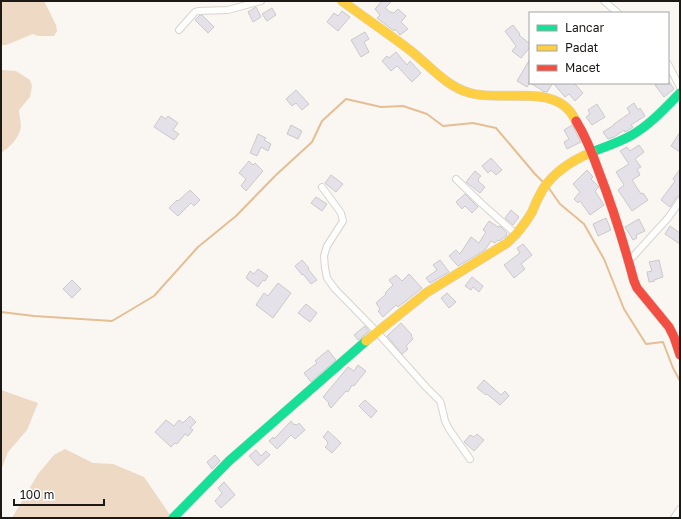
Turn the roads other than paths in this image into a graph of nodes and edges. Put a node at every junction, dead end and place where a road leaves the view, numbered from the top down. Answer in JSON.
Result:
{"nodes":[{"id":1,"x":261,"y":1,"type":"edge"},
{"id":2,"x":342,"y":1,"type":"edge"},
{"id":3,"x":604,"y":1,"type":"edge"},
{"id":4,"x":617,"y":12,"type":"edge"},
{"id":5,"x":179,"y":30,"type":"dead end"},
{"id":6,"x":669,"y":66,"type":"edge"},
{"id":7,"x":680,"y":87,"type":"edge"},
{"id":8,"x":680,"y":93,"type":"edge"},
{"id":9,"x":592,"y":153,"type":"junction"},
{"id":10,"x":456,"y":179,"type":"dead end"},
{"id":11,"x":322,"y":187,"type":"dead end"},
{"id":12,"x":680,"y":202,"type":"edge"},
{"id":13,"x":517,"y":235,"type":"junction"},
{"id":14,"x":629,"y":261,"type":"junction"},
{"id":15,"x":377,"y":332,"type":"junction"},
{"id":16,"x":680,"y":355,"type":"edge"},
{"id":17,"x":470,"y":459,"type":"dead end"},
{"id":18,"x":680,"y":509,"type":"edge"},
{"id":19,"x":173,"y":518,"type":"edge"},
{"id":20,"x":674,"y":518,"type":"edge"}],
"edges":[{"from":1,"to":5,"type":"street"},
{"from":2,"to":9,"type":"street"},
{"from":3,"to":4,"type":"street"},
{"from":6,"to":7,"type":"street"},
{"from":8,"to":9,"type":"street"},
{"from":9,"to":13,"type":"street"},
{"from":9,"to":14,"type":"street"},
{"from":10,"to":13,"type":"street"},
{"from":11,"to":15,"type":"street"},
{"from":12,"to":14,"type":"street"},
{"from":13,"to":15,"type":"street"},
{"from":14,"to":16,"type":"street"},
{"from":15,"to":17,"type":"street"},
{"from":15,"to":19,"type":"street"},
{"from":18,"to":20,"type":"street"}]}
